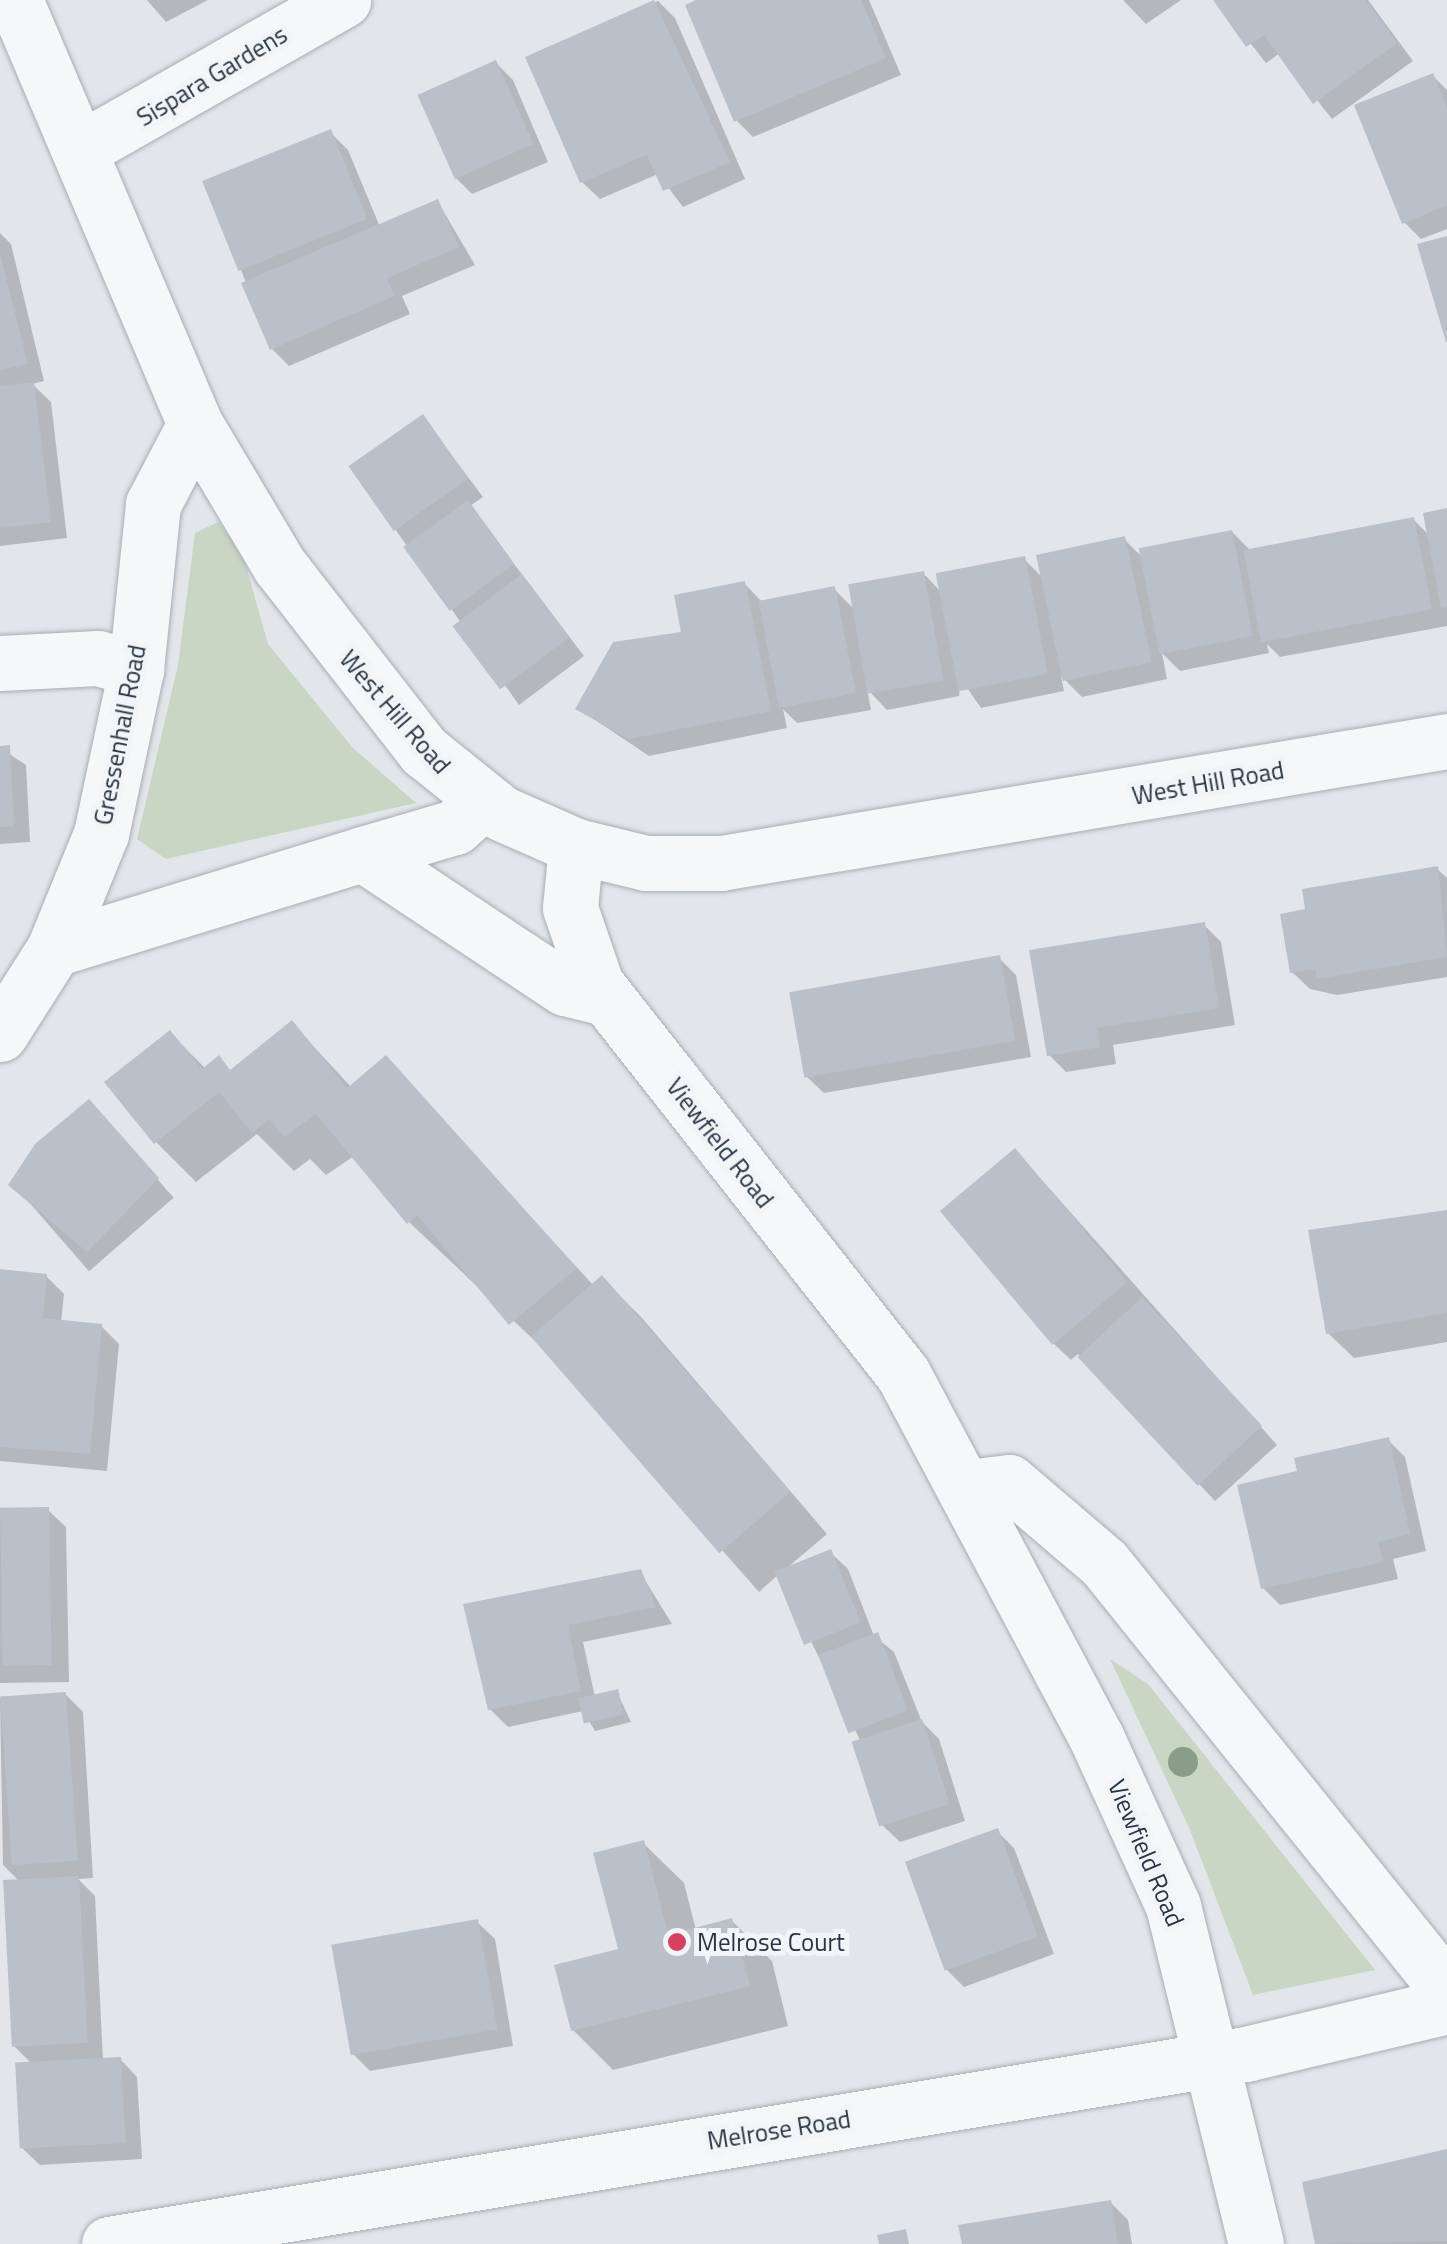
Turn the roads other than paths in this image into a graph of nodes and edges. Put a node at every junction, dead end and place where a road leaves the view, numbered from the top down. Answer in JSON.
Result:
{"nodes":[{"id":1,"x":16,"y":0,"type":"edge"},
{"id":2,"x":343,"y":0,"type":"edge"},
{"id":3,"x":79,"y":150,"type":"junction"},
{"id":4,"x":195,"y":424,"type":"junction"},
{"id":5,"x":0,"y":663,"type":"edge"},
{"id":6,"x":136,"y":669,"type":"junction"},
{"id":7,"x":1447,"y":741,"type":"edge"},
{"id":8,"x":483,"y":802,"type":"junction"},
{"id":9,"x":576,"y":846,"type":"junction"},
{"id":10,"x":363,"y":854,"type":"junction"},
{"id":11,"x":54,"y":949,"type":"junction"},
{"id":12,"x":606,"y":998,"type":"junction"},
{"id":13,"x":0,"y":1034,"type":"edge"},
{"id":14,"x":967,"y":1487,"type":"junction"},
{"id":15,"x":1447,"y":2006,"type":"edge"},
{"id":16,"x":1212,"y":2056,"type":"junction"},
{"id":17,"x":109,"y":2244,"type":"edge"},
{"id":18,"x":1256,"y":2244,"type":"edge"}],
"edges":[{"from":1,"to":3,"type":"street","name":"West Hill Road"},
{"from":2,"to":3,"type":"street","name":"Sispara Gardens"},
{"from":3,"to":4,"type":"street","name":"West Hill Road"},
{"from":4,"to":6,"type":"street","name":"Gressenhall Road"},
{"from":4,"to":8,"type":"street","name":"West Hill Road"},
{"from":5,"to":6,"type":"street"},
{"from":6,"to":11,"type":"street","name":"Gressenhall Road"},
{"from":7,"to":9,"type":"street","name":"West Hill Road"},
{"from":8,"to":9,"type":"street","name":"West Hill Road"},
{"from":8,"to":10,"type":"street"},
{"from":9,"to":12,"type":"street","name":"Viewfield Road"},
{"from":10,"to":11,"type":"street"},
{"from":10,"to":12,"type":"street"},
{"from":11,"to":13,"type":"street","name":"Gressenhall Road"},
{"from":12,"to":14,"type":"street","name":"Viewfield Road"},
{"from":14,"to":15,"type":"street"},
{"from":14,"to":16,"type":"street","name":"Viewfield Road"},
{"from":15,"to":16,"type":"street","name":"Melrose Road"},
{"from":16,"to":17,"type":"street","name":"Melrose Road"},
{"from":16,"to":18,"type":"street","name":"Viewfield Road"}]}
